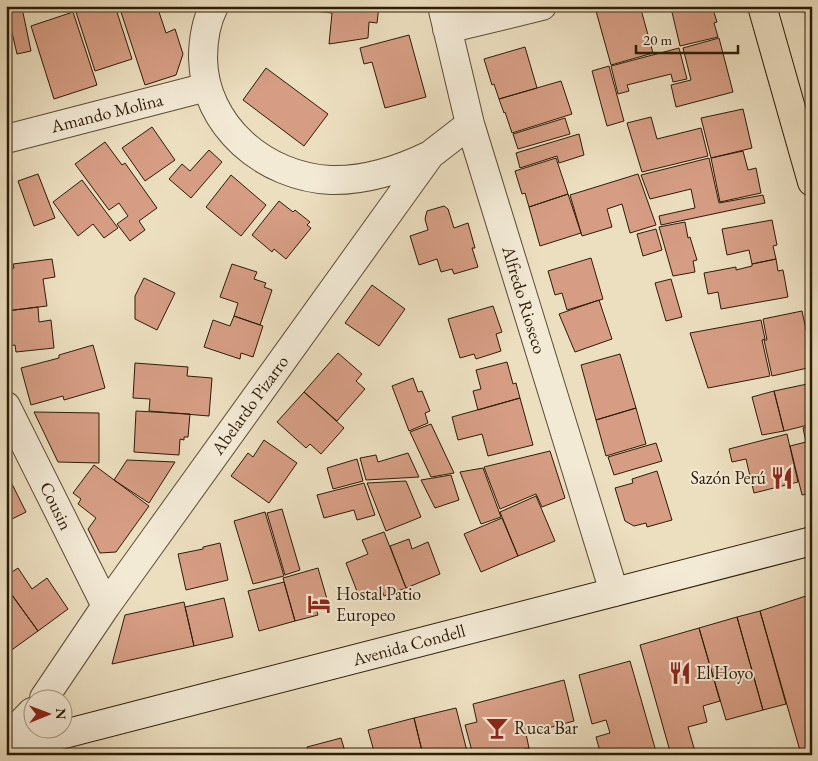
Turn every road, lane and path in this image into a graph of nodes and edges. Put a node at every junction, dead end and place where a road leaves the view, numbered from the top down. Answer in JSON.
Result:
{"nodes":[{"id":1,"x":214,"y":6,"type":"edge"},
{"id":2,"x":542,"y":6,"type":"edge"},
{"id":3,"x":762,"y":6,"type":"edge"},
{"id":4,"x":804,"y":6,"type":"edge"},
{"id":5,"x":444,"y":18,"type":"edge"},
{"id":6,"x":812,"y":32,"type":"edge"},
{"id":7,"x":207,"y":88,"type":"junction"},
{"id":8,"x":470,"y":124,"type":"junction"},
{"id":9,"x":6,"y":139,"type":"edge"},
{"id":10,"x":430,"y":155,"type":"junction"},
{"id":11,"x":812,"y":182,"type":"edge"},
{"id":12,"x":6,"y":406,"type":"edge"},
{"id":13,"x":812,"y":541,"type":"edge"},
{"id":14,"x":614,"y":592,"type":"junction"},
{"id":15,"x":106,"y":606,"type":"junction"},
{"id":16,"x":51,"y":688,"type":"edge"},
{"id":17,"x":22,"y":722,"type":"edge"},
{"id":18,"x":6,"y":739,"type":"edge"},
{"id":19,"x":6,"y":750,"type":"edge"}],
"edges":[{"from":1,"to":7,"type":"street"},
{"from":2,"to":5,"type":"street"},
{"from":3,"to":11,"type":"main road"},
{"from":4,"to":6,"type":"path"},
{"from":5,"to":8,"type":"street","name":"Alfredo Rioseco"},
{"from":7,"to":9,"type":"street","name":"Amando Molina"},
{"from":7,"to":10,"type":"street"},
{"from":8,"to":10,"type":"street","name":"Abelardo Pizarro"},
{"from":8,"to":14,"type":"street","name":"Alfredo Rioseco"},
{"from":10,"to":15,"type":"street","name":"Abelardo Pizarro"},
{"from":12,"to":15,"type":"street","name":"Cousin"},
{"from":13,"to":14,"type":"street","name":"Avenida Condell"},
{"from":14,"to":19,"type":"street","name":"Avenida Condell"},
{"from":15,"to":16,"type":"street","name":"Abelardo Pizarro"},
{"from":17,"to":18,"type":"street"}]}
